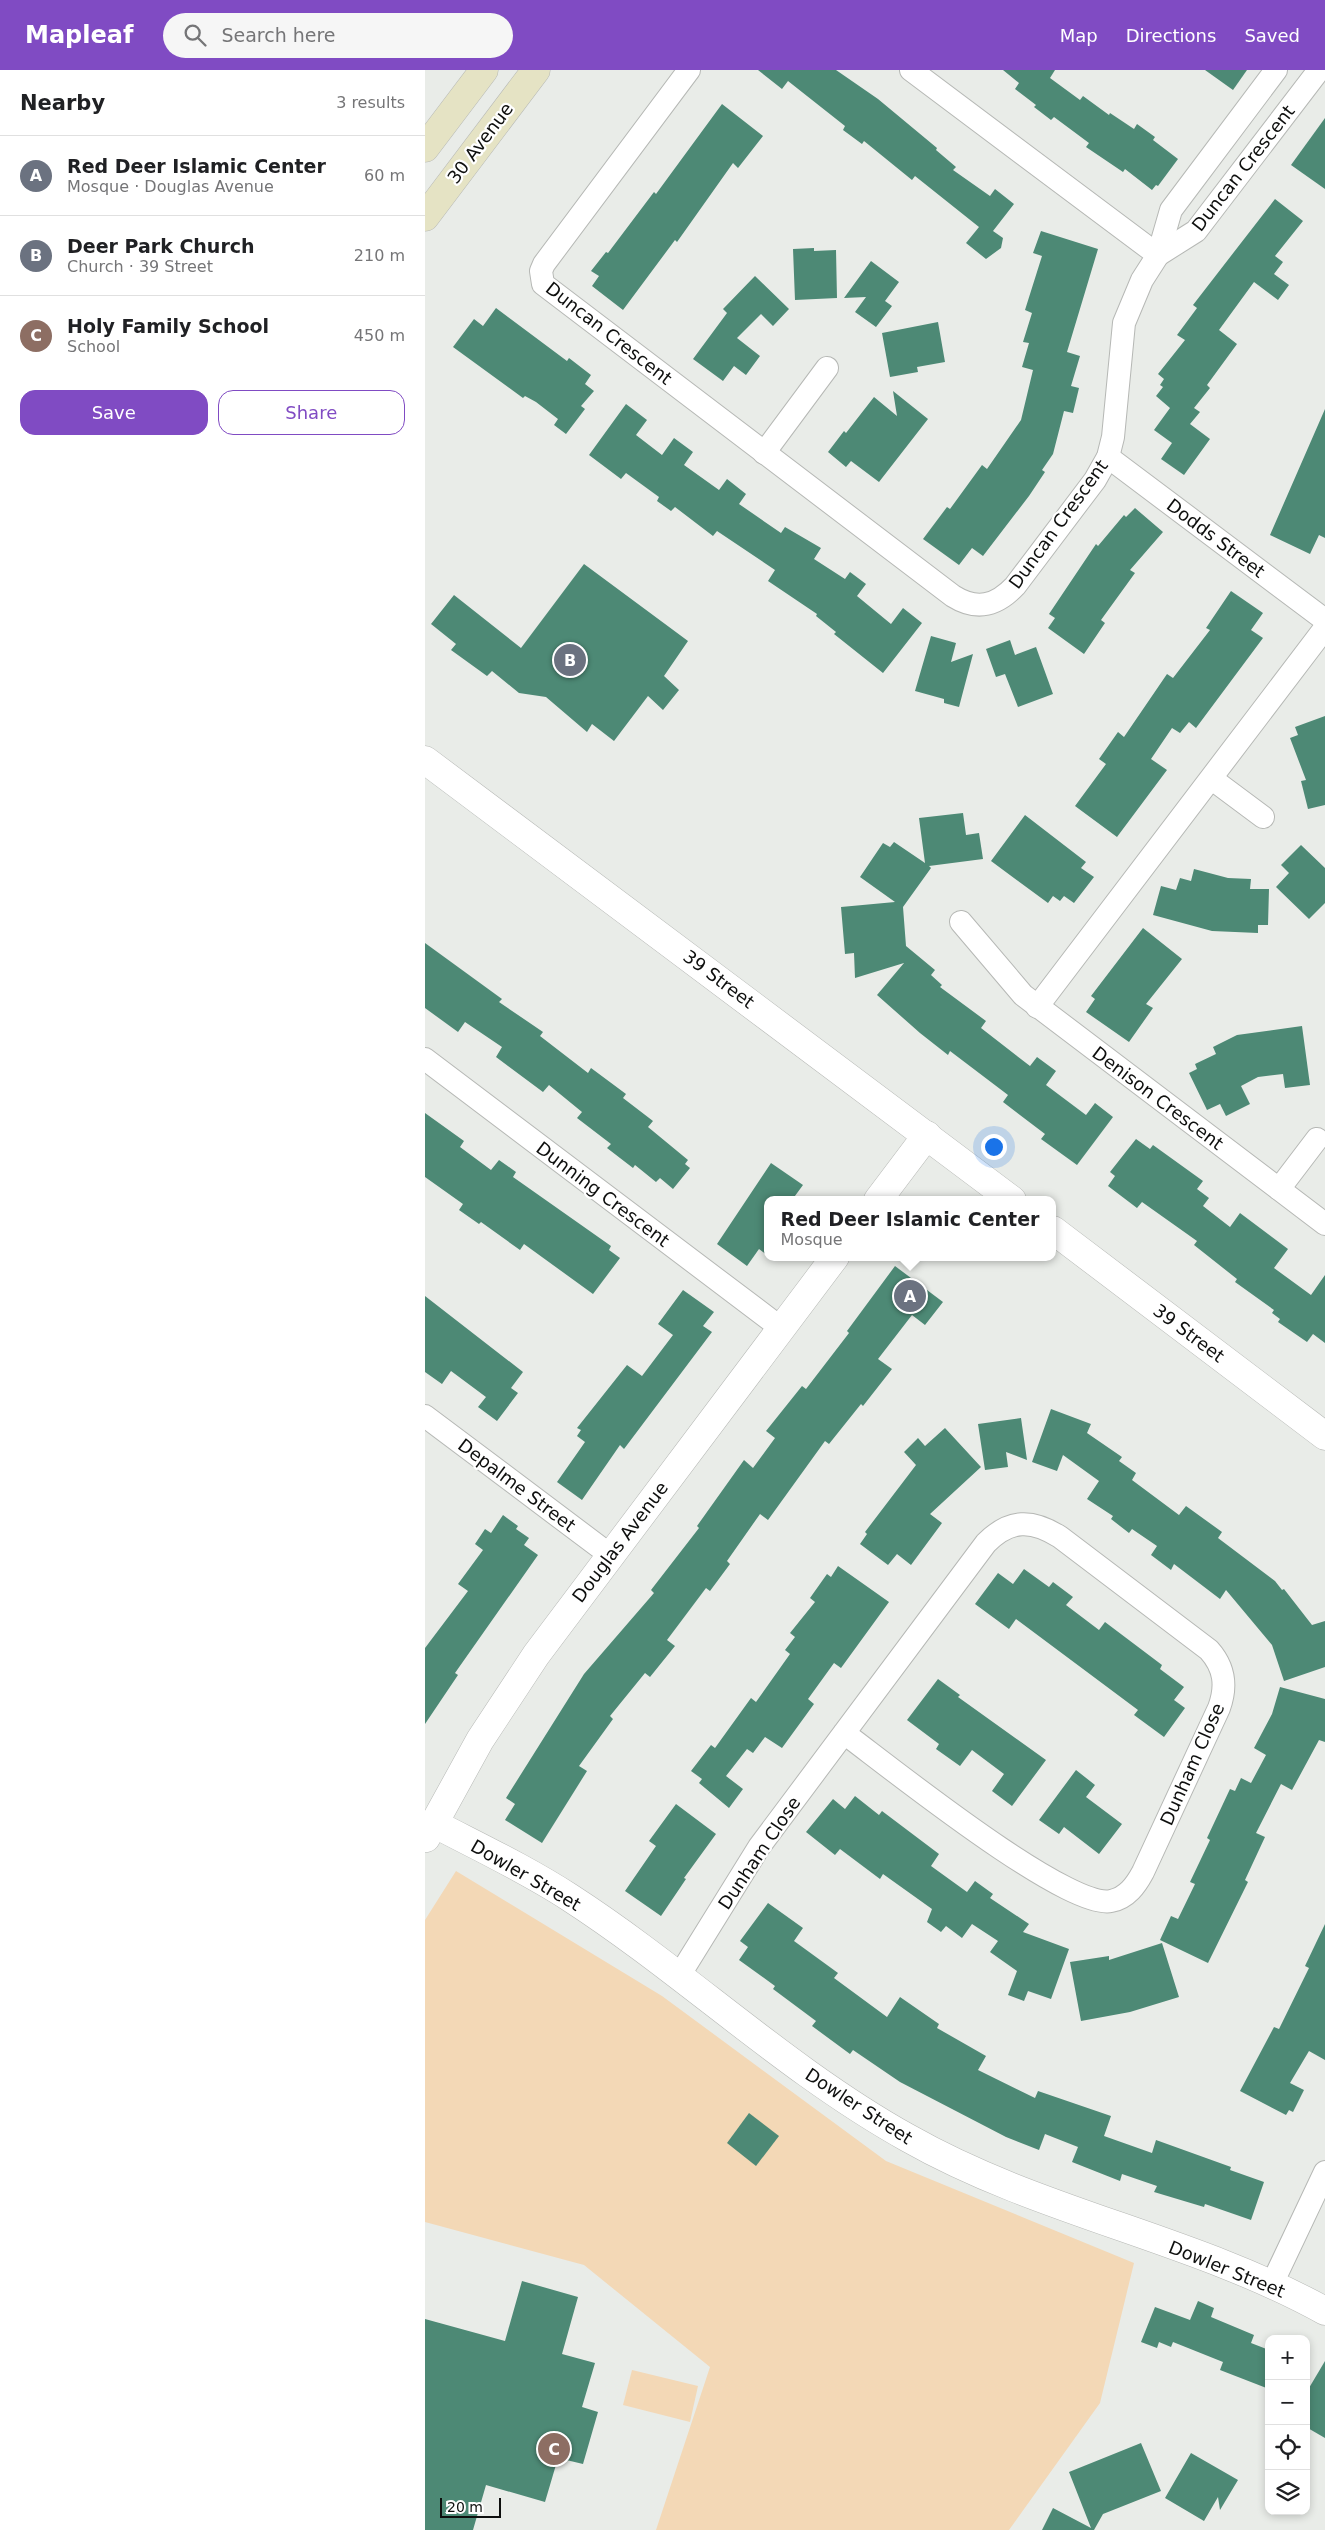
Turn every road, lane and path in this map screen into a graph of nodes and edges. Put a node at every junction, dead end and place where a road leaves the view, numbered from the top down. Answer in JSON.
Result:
{"nodes":[{"id":1,"x":484,"y":70,"type":"edge"},
{"id":2,"x":536,"y":70,"type":"edge"},
{"id":3,"x":689,"y":70,"type":"edge"},
{"id":4,"x":911,"y":70,"type":"edge"},
{"id":5,"x":1276,"y":70,"type":"edge"},
{"id":6,"x":1319,"y":70,"type":"edge"},
{"id":7,"x":425,"y":148,"type":"edge"},
{"id":8,"x":425,"y":217,"type":"edge"},
{"id":9,"x":1158,"y":255,"type":"junction"},
{"id":10,"x":827,"y":368,"type":"dead end"},
{"id":11,"x":763,"y":452,"type":"junction"},
{"id":12,"x":1108,"y":457,"type":"junction"},
{"id":13,"x":1325,"y":620,"type":"edge"},
{"id":14,"x":1325,"y":628,"type":"edge"},
{"id":15,"x":425,"y":760,"type":"edge"},
{"id":16,"x":1212,"y":779,"type":"junction"},
{"id":17,"x":1263,"y":817,"type":"dead end"},
{"id":18,"x":961,"y":922,"type":"dead end"},
{"id":19,"x":1037,"y":1007,"type":"junction"},
{"id":20,"x":425,"y":1059,"type":"edge"},
{"id":21,"x":927,"y":1136,"type":"junction"},
{"id":22,"x":1317,"y":1138,"type":"dead end"},
{"id":23,"x":1279,"y":1189,"type":"junction"},
{"id":24,"x":881,"y":1196,"type":"edge"},
{"id":25,"x":1007,"y":1196,"type":"edge"},
{"id":26,"x":1325,"y":1224,"type":"edge"},
{"id":27,"x":1056,"y":1232,"type":"edge"},
{"id":28,"x":832,"y":1261,"type":"edge"},
{"id":29,"x":781,"y":1328,"type":"junction"},
{"id":30,"x":425,"y":1416,"type":"edge"},
{"id":31,"x":1325,"y":1436,"type":"edge"},
{"id":32,"x":610,"y":1555,"type":"junction"},
{"id":33,"x":844,"y":1732,"type":"junction"},
{"id":34,"x":429,"y":1831,"type":"edge"},
{"id":35,"x":679,"y":1976,"type":"junction"},
{"id":36,"x":1325,"y":2172,"type":"edge"},
{"id":37,"x":1271,"y":2286,"type":"junction"},
{"id":38,"x":1325,"y":2311,"type":"edge"}],
"edges":[{"from":1,"to":7,"type":"main road"},
{"from":2,"to":8,"type":"main road","name":"30 Avenue"},
{"from":3,"to":11,"type":"street","name":"Duncan Crescent"},
{"from":4,"to":9,"type":"street"},
{"from":5,"to":9,"type":"street","name":"Duncan Crescent"},
{"from":6,"to":9,"type":"street","name":"Duncan Crescent"},
{"from":9,"to":12,"type":"street","name":"Duncan Crescent"},
{"from":10,"to":11,"type":"street"},
{"from":11,"to":12,"type":"street","name":"Duncan Crescent"},
{"from":12,"to":13,"type":"street","name":"Dodds Street"},
{"from":14,"to":16,"type":"street"},
{"from":15,"to":21,"type":"street","name":"39 Street"},
{"from":16,"to":17,"type":"street"},
{"from":16,"to":19,"type":"street"},
{"from":18,"to":19,"type":"street","name":"Denison Crescent"},
{"from":19,"to":23,"type":"street","name":"Denison Crescent"},
{"from":20,"to":29,"type":"street","name":"Dunning Crescent"},
{"from":21,"to":24,"type":"street"},
{"from":21,"to":25,"type":"street","name":"39 Street"},
{"from":22,"to":23,"type":"street"},
{"from":23,"to":26,"type":"street","name":"Denison Crescent"},
{"from":27,"to":31,"type":"street","name":"39 Street"},
{"from":28,"to":29,"type":"street","name":"Douglas Avenue"},
{"from":29,"to":32,"type":"street","name":"Douglas Avenue"},
{"from":30,"to":32,"type":"street","name":"Depalme Street"},
{"from":32,"to":34,"type":"street","name":"Douglas Avenue"},
{"from":33,"to":33,"type":"street","name":"Dunham Close"},
{"from":33,"to":35,"type":"street","name":"Dunham Close"},
{"from":34,"to":35,"type":"street","name":"Dowler Street"},
{"from":35,"to":37,"type":"street","name":"Dowler Street"},
{"from":36,"to":37,"type":"street"},
{"from":37,"to":38,"type":"street","name":"Dowler Street"}]}
